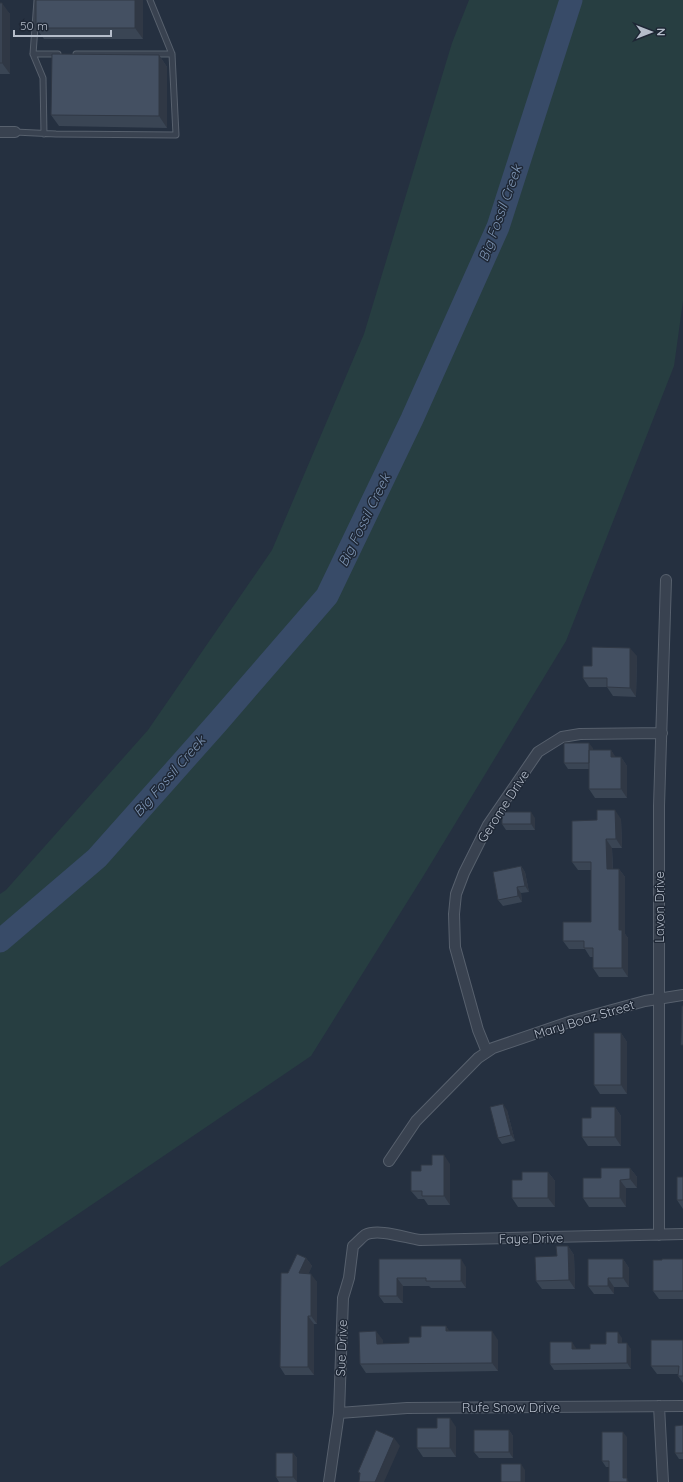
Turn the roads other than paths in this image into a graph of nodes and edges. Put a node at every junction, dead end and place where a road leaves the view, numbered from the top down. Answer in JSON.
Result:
{"nodes":[{"id":1,"x":36,"y":0,"type":"edge"},
{"id":2,"x":150,"y":0,"type":"edge"},
{"id":3,"x":33,"y":54,"type":"junction"},
{"id":4,"x":64,"y":54,"type":"edge"},
{"id":5,"x":72,"y":54,"type":"edge"},
{"id":6,"x":172,"y":54,"type":"junction"},
{"id":7,"x":0,"y":132,"type":"edge"},
{"id":8,"x":15,"y":132,"type":"joint"},
{"id":9,"x":44,"y":134,"type":"junction"},
{"id":10,"x":666,"y":580,"type":"dead end"},
{"id":11,"x":662,"y":733,"type":"junction"},
{"id":12,"x":683,"y":995,"type":"edge"},
{"id":13,"x":660,"y":999,"type":"junction"},
{"id":14,"x":487,"y":1052,"type":"junction"},
{"id":15,"x":389,"y":1161,"type":"dead end"},
{"id":16,"x":380,"y":1233,"type":"joint"},
{"id":17,"x":683,"y":1234,"type":"edge"},
{"id":18,"x":660,"y":1235,"type":"junction"},
{"id":19,"x":660,"y":1406,"type":"junction"},
{"id":20,"x":683,"y":1406,"type":"edge"},
{"id":21,"x":339,"y":1413,"type":"junction"},
{"id":22,"x":329,"y":1482,"type":"edge"},
{"id":23,"x":663,"y":1482,"type":"edge"}],
"edges":[{"from":1,"to":3,"type":"lane"},
{"from":2,"to":6,"type":"lane"},
{"from":3,"to":4,"type":"lane"},
{"from":3,"to":9,"type":"lane"},
{"from":5,"to":6,"type":"lane"},
{"from":6,"to":9,"type":"lane"},
{"from":7,"to":8,"type":"street"},
{"from":8,"to":9,"type":"lane"},
{"from":10,"to":11,"type":"street","name":"Lavon Drive"},
{"from":11,"to":13,"type":"street","name":"Lavon Drive"},
{"from":11,"to":14,"type":"street","name":"Gerome Drive"},
{"from":12,"to":13,"type":"street","name":"Mary Boaz Street"},
{"from":13,"to":14,"type":"street","name":"Mary Boaz Street"},
{"from":13,"to":18,"type":"street","name":"Lavon Drive"},
{"from":14,"to":15,"type":"street"},
{"from":16,"to":18,"type":"street","name":"Faye Drive"},
{"from":16,"to":21,"type":"street","name":"Sue Drive"},
{"from":17,"to":18,"type":"street","name":"Faye Drive"},
{"from":19,"to":20,"type":"street","name":"Rufe Snow Drive"},
{"from":19,"to":21,"type":"street","name":"Rufe Snow Drive"},
{"from":19,"to":23,"type":"street"},
{"from":21,"to":22,"type":"street","name":"Sue Drive"}]}
